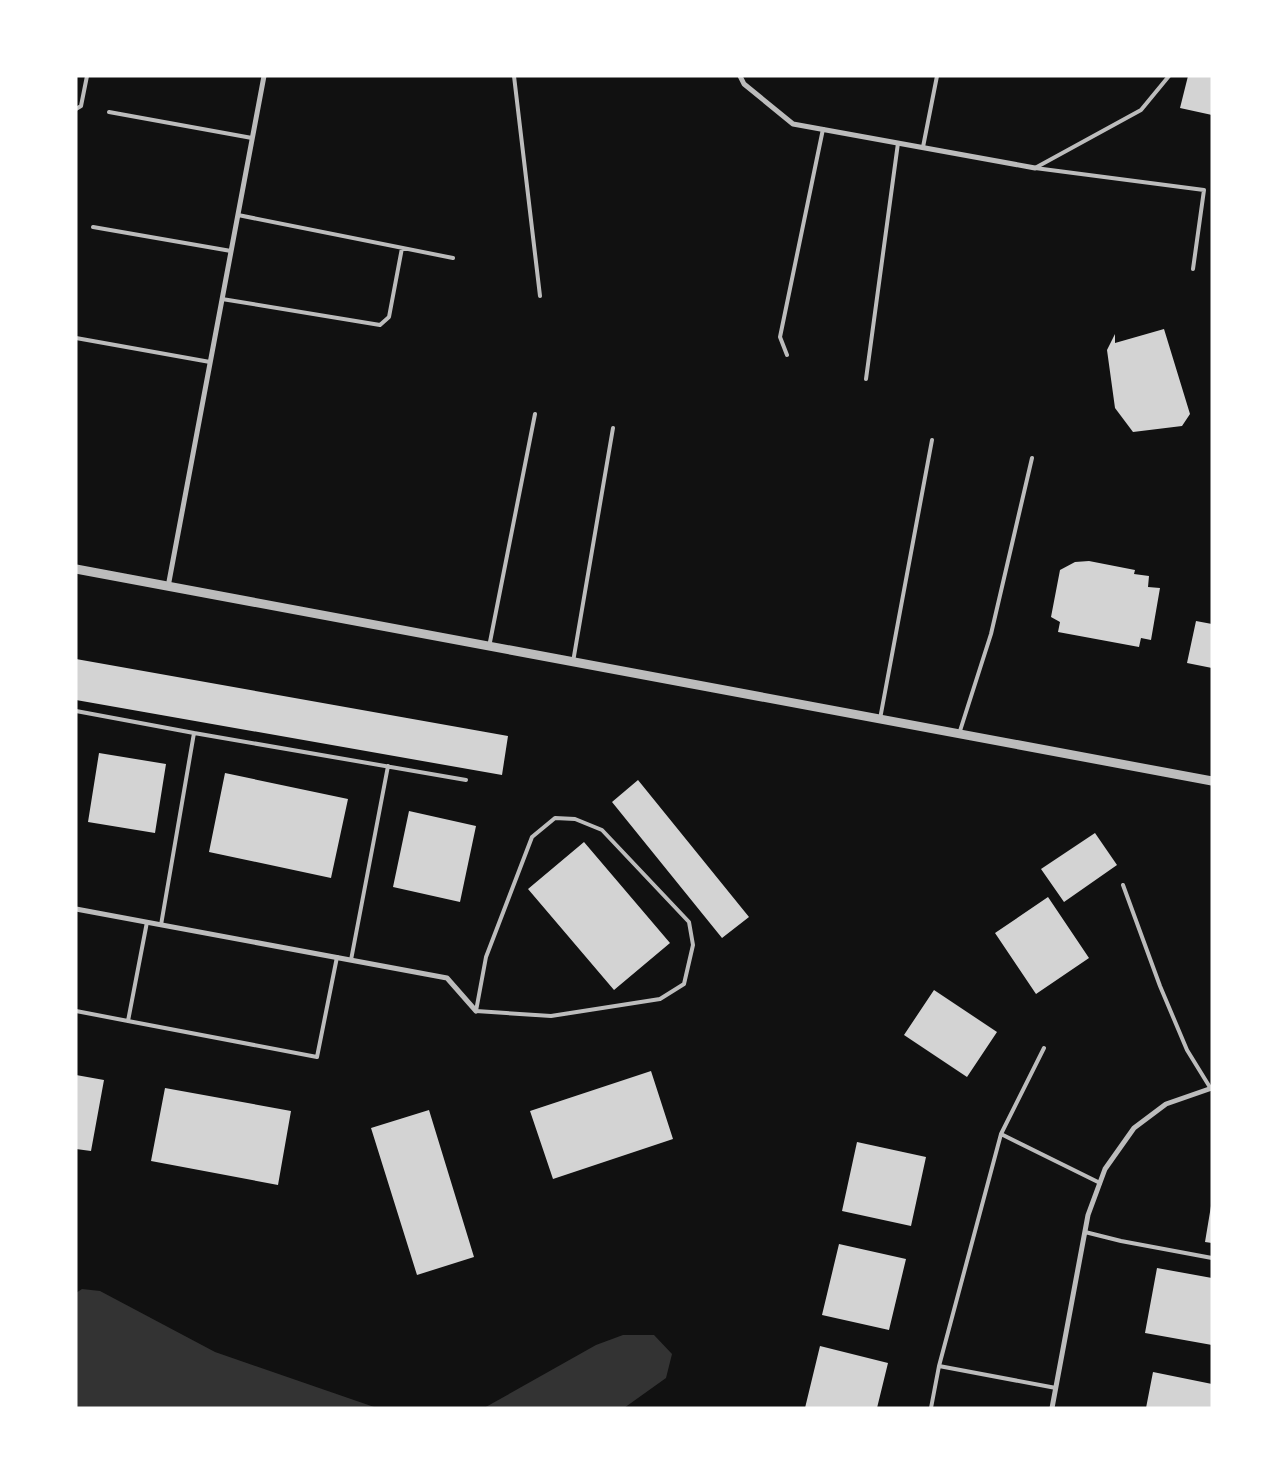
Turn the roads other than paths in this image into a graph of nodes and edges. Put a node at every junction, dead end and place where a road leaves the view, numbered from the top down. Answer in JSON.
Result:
{"nodes":[{"id":1,"x":87,"y":76,"type":"edge"},
{"id":2,"x":264,"y":76,"type":"edge"},
{"id":3,"x":514,"y":76,"type":"edge"},
{"id":4,"x":740,"y":76,"type":"edge"},
{"id":5,"x":937,"y":76,"type":"edge"},
{"id":6,"x":1169,"y":76,"type":"edge"},
{"id":7,"x":76,"y":109,"type":"edge"},
{"id":8,"x":109,"y":112,"type":"dead end"},
{"id":9,"x":823,"y":129,"type":"junction"},
{"id":10,"x":252,"y":138,"type":"junction"},
{"id":11,"x":898,"y":143,"type":"junction"},
{"id":12,"x":923,"y":147,"type":"junction"},
{"id":13,"x":1035,"y":168,"type":"junction"},
{"id":14,"x":238,"y":215,"type":"junction"},
{"id":15,"x":93,"y":227,"type":"dead end"},
{"id":16,"x":402,"y":248,"type":"junction"},
{"id":17,"x":231,"y":251,"type":"junction"},
{"id":18,"x":453,"y":258,"type":"dead end"},
{"id":19,"x":1193,"y":269,"type":"dead end"},
{"id":20,"x":540,"y":296,"type":"dead end"},
{"id":21,"x":222,"y":299,"type":"junction"},
{"id":22,"x":76,"y":338,"type":"edge"},
{"id":23,"x":787,"y":355,"type":"dead end"},
{"id":24,"x":210,"y":362,"type":"junction"},
{"id":25,"x":866,"y":379,"type":"dead end"},
{"id":26,"x":535,"y":414,"type":"dead end"},
{"id":27,"x":613,"y":428,"type":"dead end"},
{"id":28,"x":932,"y":440,"type":"dead end"},
{"id":29,"x":1032,"y":458,"type":"dead end"},
{"id":30,"x":76,"y":569,"type":"edge"},
{"id":31,"x":168,"y":587,"type":"junction"},
{"id":32,"x":489,"y":647,"type":"junction"},
{"id":33,"x":573,"y":662,"type":"junction"},
{"id":34,"x":76,"y":711,"type":"edge"},
{"id":35,"x":880,"y":719,"type":"junction"},
{"id":36,"x":194,"y":733,"type":"junction"},
{"id":37,"x":959,"y":734,"type":"junction"},
{"id":38,"x":388,"y":766,"type":"junction"},
{"id":39,"x":466,"y":780,"type":"dead end"},
{"id":40,"x":1212,"y":781,"type":"edge"},
{"id":41,"x":1123,"y":885,"type":"dead end"},
{"id":42,"x":76,"y":909,"type":"edge"},
{"id":43,"x":147,"y":922,"type":"junction"},
{"id":44,"x":161,"y":925,"type":"junction"},
{"id":45,"x":336,"y":958,"type":"junction"},
{"id":46,"x":351,"y":960,"type":"junction"},
{"id":47,"x":76,"y":1011,"type":"edge"},
{"id":48,"x":476,"y":1011,"type":"junction"},
{"id":49,"x":128,"y":1021,"type":"junction"},
{"id":50,"x":1044,"y":1048,"type":"dead end"},
{"id":51,"x":1211,"y":1089,"type":"edge"},
{"id":52,"x":1000,"y":1134,"type":"junction"},
{"id":53,"x":1100,"y":1183,"type":"junction"},
{"id":54,"x":1085,"y":1232,"type":"junction"},
{"id":55,"x":1212,"y":1258,"type":"edge"},
{"id":56,"x":940,"y":1366,"type":"junction"},
{"id":57,"x":1056,"y":1388,"type":"junction"},
{"id":58,"x":931,"y":1408,"type":"edge"},
{"id":59,"x":1052,"y":1408,"type":"edge"}],
"edges":[{"from":1,"to":7,"type":"lane"},
{"from":2,"to":10,"type":"street"},
{"from":3,"to":20,"type":"lane"},
{"from":4,"to":9,"type":"street"},
{"from":5,"to":12,"type":"lane"},
{"from":6,"to":13,"type":"lane"},
{"from":8,"to":10,"type":"lane"},
{"from":9,"to":11,"type":"street"},
{"from":9,"to":23,"type":"lane"},
{"from":10,"to":14,"type":"street"},
{"from":11,"to":12,"type":"street"},
{"from":11,"to":25,"type":"lane"},
{"from":12,"to":13,"type":"street"},
{"from":13,"to":19,"type":"lane"},
{"from":14,"to":16,"type":"lane"},
{"from":14,"to":17,"type":"street"},
{"from":15,"to":17,"type":"lane"},
{"from":16,"to":18,"type":"lane"},
{"from":16,"to":21,"type":"lane"},
{"from":17,"to":21,"type":"street"},
{"from":21,"to":24,"type":"street"},
{"from":22,"to":24,"type":"lane"},
{"from":24,"to":31,"type":"street"},
{"from":26,"to":32,"type":"lane"},
{"from":27,"to":33,"type":"lane"},
{"from":28,"to":35,"type":"lane"},
{"from":29,"to":37,"type":"lane"},
{"from":30,"to":31,"type":"street"},
{"from":31,"to":32,"type":"street"},
{"from":32,"to":33,"type":"street"},
{"from":33,"to":35,"type":"street"},
{"from":34,"to":36,"type":"lane"},
{"from":35,"to":37,"type":"street"},
{"from":36,"to":38,"type":"lane"},
{"from":36,"to":44,"type":"lane"},
{"from":37,"to":40,"type":"street"},
{"from":38,"to":39,"type":"lane"},
{"from":38,"to":46,"type":"lane"},
{"from":41,"to":51,"type":"lane"},
{"from":42,"to":43,"type":"street"},
{"from":43,"to":44,"type":"street"},
{"from":43,"to":49,"type":"lane"},
{"from":44,"to":45,"type":"street"},
{"from":45,"to":46,"type":"street"},
{"from":45,"to":49,"type":"lane"},
{"from":46,"to":48,"type":"street"},
{"from":47,"to":49,"type":"lane"},
{"from":48,"to":48,"type":"lane"},
{"from":50,"to":52,"type":"lane"},
{"from":51,"to":53,"type":"street"},
{"from":52,"to":53,"type":"lane"},
{"from":52,"to":56,"type":"lane"},
{"from":53,"to":54,"type":"street"},
{"from":54,"to":55,"type":"lane"},
{"from":54,"to":57,"type":"street"},
{"from":56,"to":57,"type":"lane"},
{"from":56,"to":58,"type":"lane"},
{"from":57,"to":59,"type":"street"}]}
